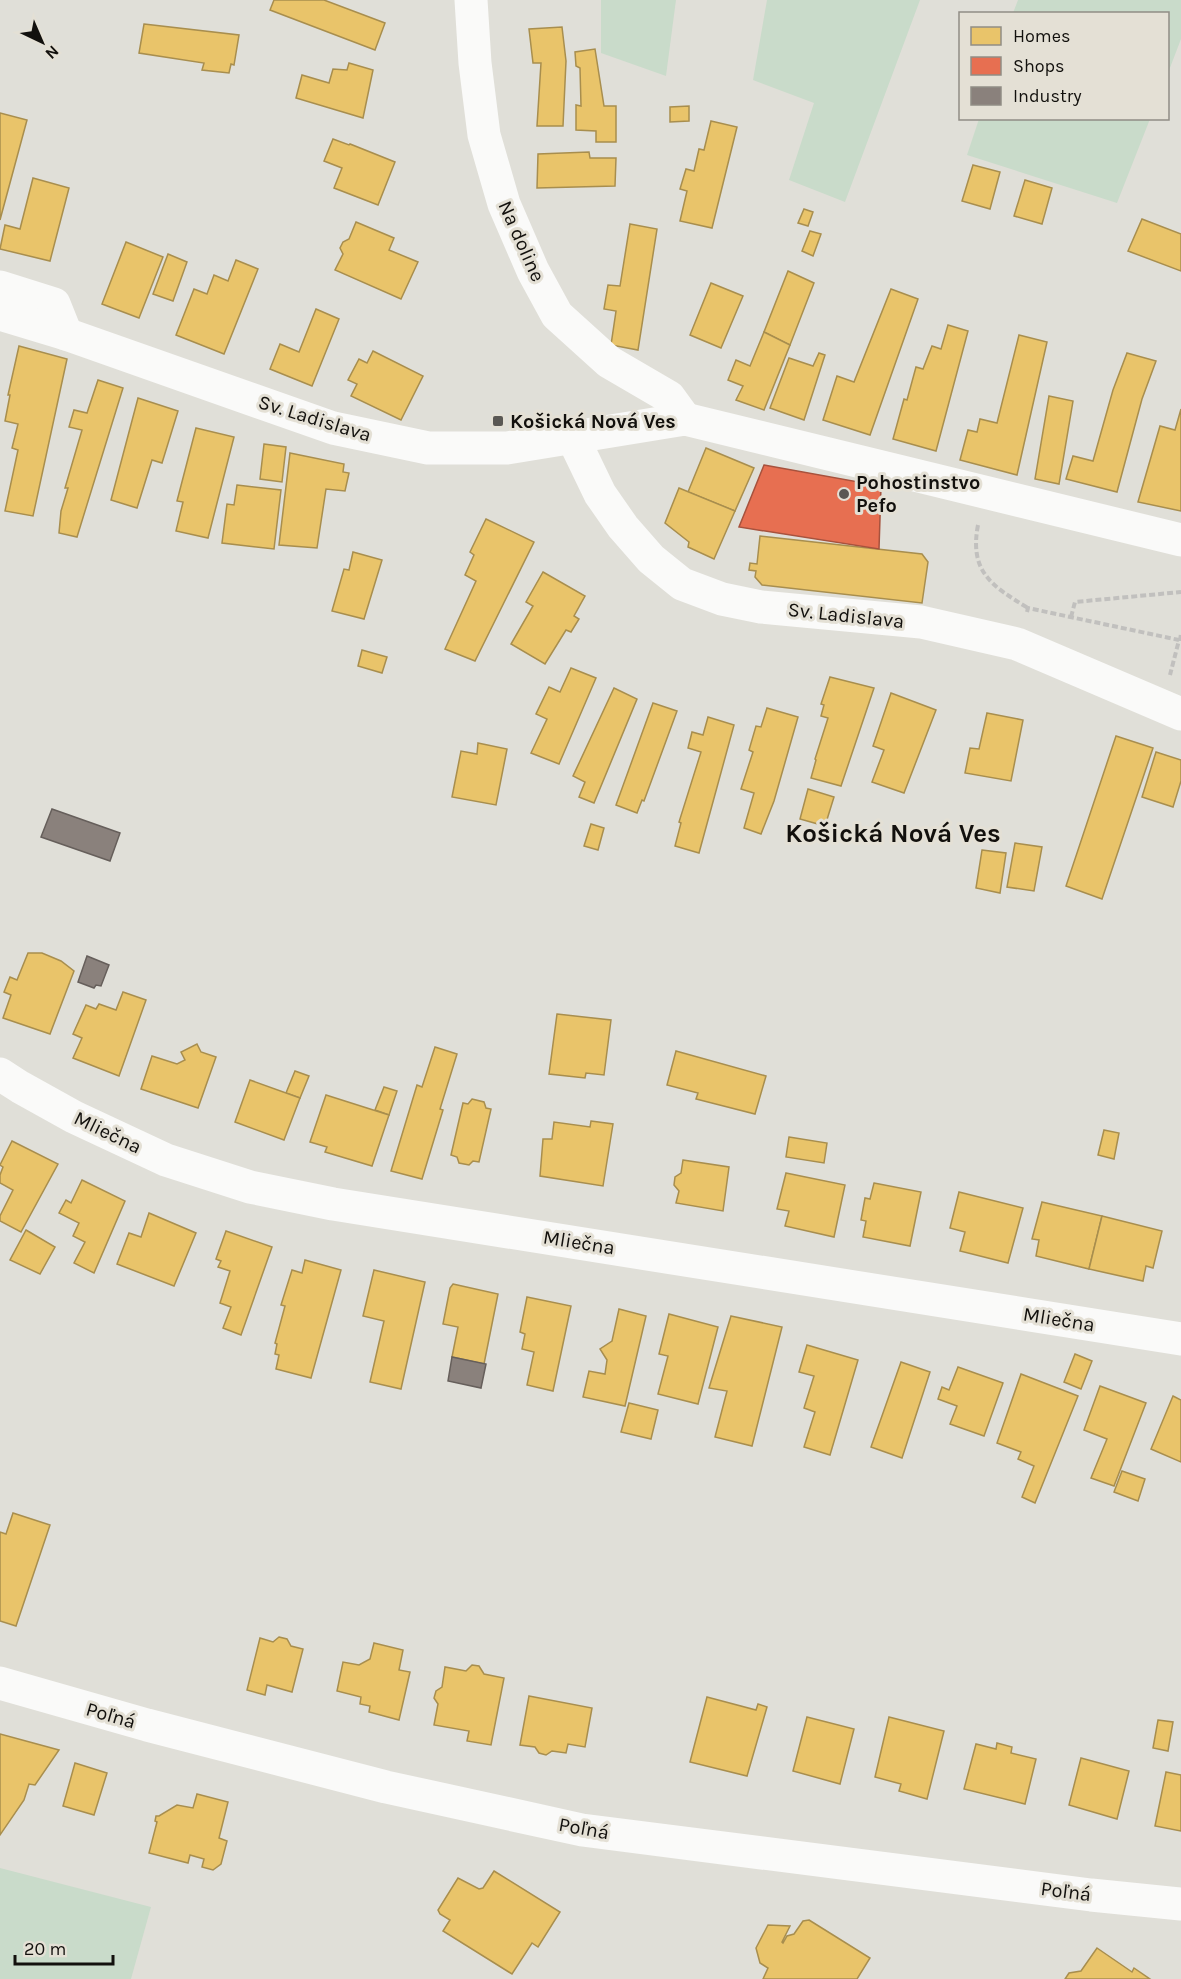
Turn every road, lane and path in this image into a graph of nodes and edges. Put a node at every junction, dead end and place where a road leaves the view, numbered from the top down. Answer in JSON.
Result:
{"nodes":[{"id":1,"x":471,"y":0,"type":"edge"},
{"id":2,"x":0,"y":286,"type":"edge"},
{"id":3,"x":0,"y":314,"type":"edge"},
{"id":4,"x":66,"y":334,"type":"junction"},
{"id":5,"x":685,"y":419,"type":"junction"},
{"id":6,"x":573,"y":438,"type":"junction"},
{"id":7,"x":977,"y":532,"type":"dead end"},
{"id":8,"x":1181,"y":540,"type":"edge"},
{"id":9,"x":1181,"y":592,"type":"edge"},
{"id":10,"x":1028,"y":608,"type":"junction"},
{"id":11,"x":1071,"y":618,"type":"junction"},
{"id":12,"x":1181,"y":633,"type":"edge"},
{"id":13,"x":1180,"y":641,"type":"edge"},
{"id":14,"x":1017,"y":644,"type":"junction"},
{"id":15,"x":1181,"y":714,"type":"edge"},
{"id":16,"x":0,"y":1074,"type":"edge"},
{"id":17,"x":1181,"y":1339,"type":"edge"},
{"id":18,"x":0,"y":1683,"type":"edge"},
{"id":19,"x":1181,"y":1904,"type":"edge"}],
"edges":[{"from":1,"to":5,"type":"street","name":"Na doline"},
{"from":2,"to":4,"type":"street"},
{"from":3,"to":4,"type":"street","name":"Sv. Ladislava"},
{"from":4,"to":6,"type":"street","name":"Sv. Ladislava"},
{"from":5,"to":6,"type":"street","name":"Sv. Ladislava"},
{"from":5,"to":8,"type":"street","name":"Sv. Ladislava"},
{"from":6,"to":14,"type":"street","name":"Sv. Ladislava"},
{"from":7,"to":10,"type":"path"},
{"from":9,"to":11,"type":"path"},
{"from":10,"to":11,"type":"path"},
{"from":10,"to":14,"type":"path"},
{"from":11,"to":13,"type":"path"},
{"from":12,"to":13,"type":"path"},
{"from":14,"to":15,"type":"street","name":"Sv. Ladislava"},
{"from":16,"to":17,"type":"street","name":"Mliečna"},
{"from":18,"to":19,"type":"street","name":"Poľná"}]}
